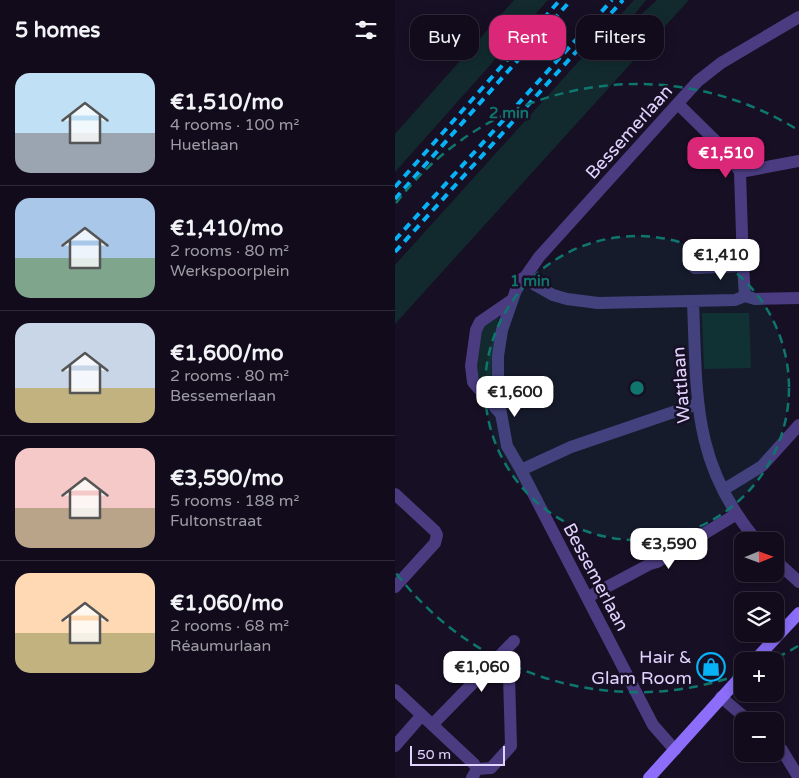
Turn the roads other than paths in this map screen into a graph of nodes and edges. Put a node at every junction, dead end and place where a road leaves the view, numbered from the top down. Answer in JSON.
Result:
{"nodes":[{"id":1,"x":799,"y":17,"type":"edge"},
{"id":2,"x":678,"y":104,"type":"junction"},
{"id":3,"x":799,"y":161,"type":"edge"},
{"id":4,"x":740,"y":172,"type":"junction"},
{"id":5,"x":743,"y":266,"type":"junction"},
{"id":6,"x":695,"y":268,"type":"dead end"},
{"id":7,"x":523,"y":278,"type":"junction"},
{"id":8,"x":745,"y":296,"type":"junction"},
{"id":9,"x":799,"y":298,"type":"edge"},
{"id":10,"x":512,"y":300,"type":"junction"},
{"id":11,"x":693,"y":302,"type":"junction"},
{"id":12,"x":697,"y":404,"type":"junction"},
{"id":13,"x":500,"y":413,"type":"junction"},
{"id":14,"x":799,"y":425,"type":"edge"},
{"id":15,"x":521,"y":470,"type":"junction"},
{"id":16,"x":723,"y":490,"type":"junction"},
{"id":17,"x":395,"y":494,"type":"edge"},
{"id":18,"x":735,"y":516,"type":"junction"},
{"id":19,"x":749,"y":532,"type":"edge"},
{"id":20,"x":784,"y":568,"type":"edge"},
{"id":21,"x":799,"y":582,"type":"edge"},
{"id":22,"x":395,"y":587,"type":"edge"},
{"id":23,"x":588,"y":598,"type":"junction"},
{"id":24,"x":799,"y":613,"type":"edge"},
{"id":25,"x":514,"y":641,"type":"dead end"},
{"id":26,"x":762,"y":652,"type":"edge"},
{"id":27,"x":509,"y":676,"type":"dead end"},
{"id":28,"x":734,"y":683,"type":"edge"},
{"id":29,"x":395,"y":690,"type":"edge"},
{"id":30,"x":721,"y":697,"type":"junction"},
{"id":31,"x":738,"y":712,"type":"edge"},
{"id":32,"x":423,"y":715,"type":"junction"},
{"id":33,"x":433,"y":724,"type":"junction"},
{"id":34,"x":395,"y":746,"type":"edge"},
{"id":35,"x":675,"y":750,"type":"junction"},
{"id":36,"x":784,"y":753,"type":"edge"},
{"id":37,"x":475,"y":774,"type":"edge"},
{"id":38,"x":649,"y":778,"type":"edge"},
{"id":39,"x":799,"y":778,"type":"edge"}],
"edges":[{"from":1,"to":2,"type":"street","name":"Bessemerlaan"},
{"from":2,"to":4,"type":"street"},
{"from":2,"to":7,"type":"street","name":"Bessemerlaan"},
{"from":3,"to":4,"type":"street"},
{"from":4,"to":5,"type":"street"},
{"from":5,"to":6,"type":"street"},
{"from":5,"to":8,"type":"street"},
{"from":7,"to":10,"type":"street","name":"Bessemerlaan"},
{"from":7,"to":11,"type":"street"},
{"from":8,"to":9,"type":"street"},
{"from":8,"to":11,"type":"street"},
{"from":10,"to":13,"type":"street","name":"Bessemerlaan"},
{"from":10,"to":13,"type":"street","name":"Bessemerlaan"},
{"from":11,"to":12,"type":"street","name":"Wattlaan"},
{"from":12,"to":15,"type":"street"},
{"from":12,"to":16,"type":"street","name":"Wattlaan"},
{"from":13,"to":15,"type":"street","name":"Bessemerlaan"},
{"from":14,"to":16,"type":"street"},
{"from":15,"to":23,"type":"street","name":"Bessemerlaan"},
{"from":16,"to":18,"type":"street","name":"Wattlaan"},
{"from":17,"to":22,"type":"street"},
{"from":18,"to":19,"type":"street","name":"Wattlaan"},
{"from":18,"to":23,"type":"street"},
{"from":20,"to":21,"type":"street"},
{"from":23,"to":35,"type":"street","name":"Bessemerlaan"},
{"from":24,"to":26,"type":"main road"},
{"from":25,"to":33,"type":"street"},
{"from":27,"to":37,"type":"street"},
{"from":28,"to":30,"type":"main road"},
{"from":29,"to":32,"type":"street"},
{"from":30,"to":31,"type":"street"},
{"from":30,"to":35,"type":"main road"},
{"from":32,"to":33,"type":"street"},
{"from":32,"to":34,"type":"street"},
{"from":33,"to":37,"type":"street"},
{"from":35,"to":38,"type":"main road"},
{"from":36,"to":39,"type":"street"}]}
